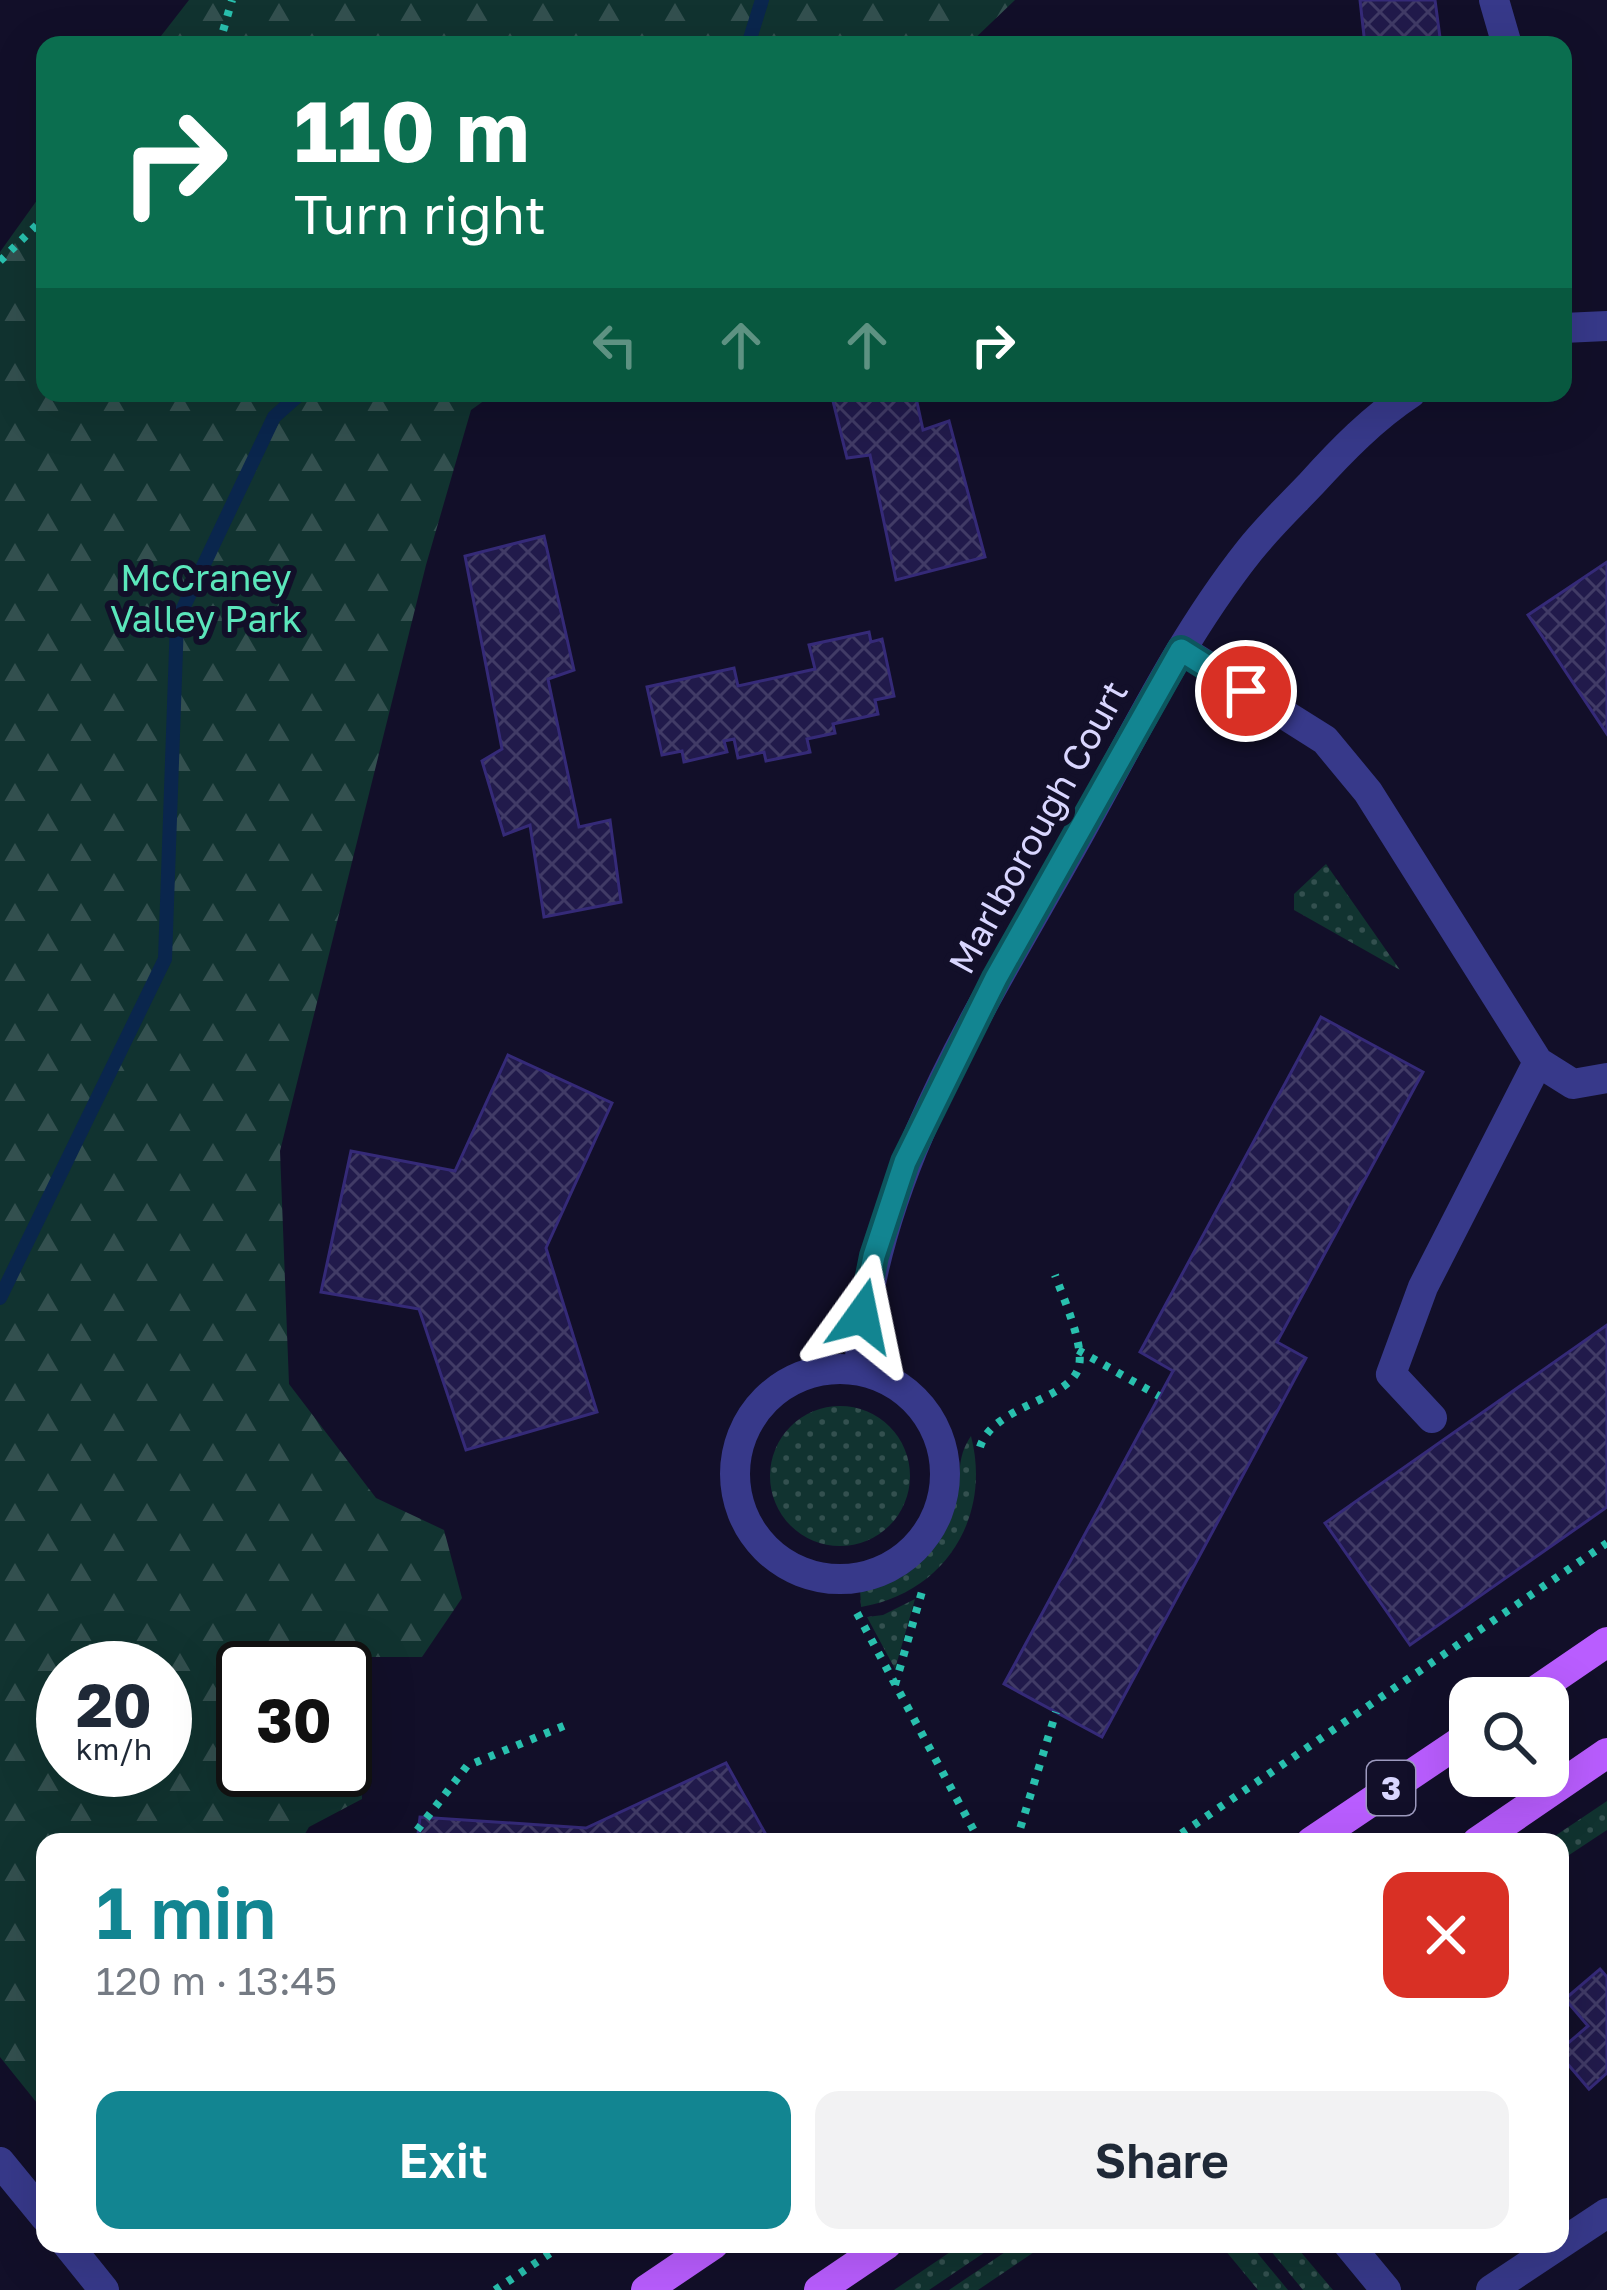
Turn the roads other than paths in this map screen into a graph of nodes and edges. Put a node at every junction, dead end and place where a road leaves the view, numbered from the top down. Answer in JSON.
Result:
{"nodes":[{"id":1,"x":1494,"y":0,"type":"edge"},
{"id":2,"x":1504,"y":36,"type":"edge"},
{"id":3,"x":1572,"y":326,"type":"edge"},
{"id":4,"x":1607,"y":326,"type":"edge"},
{"id":5,"x":1398,"y":402,"type":"edge"},
{"id":6,"x":1181,"y":650,"type":"junction"},
{"id":7,"x":1538,"y":1062,"type":"junction"},
{"id":8,"x":1607,"y":1078,"type":"edge"},
{"id":9,"x":859,"y":1370,"type":"junction"},
{"id":10,"x":1432,"y":1418,"type":"dead end"},
{"id":11,"x":1607,"y":1642,"type":"edge"},
{"id":12,"x":1556,"y":1677,"type":"edge"},
{"id":13,"x":1449,"y":1749,"type":"edge"},
{"id":14,"x":1607,"y":1753,"type":"edge"},
{"id":15,"x":1324,"y":1833,"type":"edge"},
{"id":16,"x":1490,"y":1833,"type":"edge"},
{"id":17,"x":0,"y":2162,"type":"edge"},
{"id":18,"x":36,"y":2206,"type":"edge"},
{"id":19,"x":1607,"y":2213,"type":"edge"},
{"id":20,"x":1569,"y":2238,"type":"edge"},
{"id":21,"x":74,"y":2253,"type":"edge"},
{"id":22,"x":701,"y":2253,"type":"edge"},
{"id":23,"x":874,"y":2253,"type":"edge"},
{"id":24,"x":1355,"y":2253,"type":"edge"},
{"id":25,"x":1547,"y":2253,"type":"edge"},
{"id":26,"x":104,"y":2290,"type":"edge"},
{"id":27,"x":646,"y":2290,"type":"edge"},
{"id":28,"x":819,"y":2290,"type":"edge"},
{"id":29,"x":1385,"y":2290,"type":"edge"},
{"id":30,"x":1491,"y":2290,"type":"edge"}],
"edges":[{"from":1,"to":2,"type":"street"},
{"from":3,"to":4,"type":"street"},
{"from":5,"to":6,"type":"street","name":"Marlborough Court"},
{"from":6,"to":7,"type":"street"},
{"from":6,"to":9,"type":"street","name":"Marlborough Court"},
{"from":7,"to":8,"type":"street"},
{"from":7,"to":10,"type":"street"},
{"from":9,"to":9,"type":"street"},
{"from":11,"to":12,"type":"main road"},
{"from":13,"to":15,"type":"main road","number":"3"},
{"from":14,"to":16,"type":"main road"},
{"from":17,"to":18,"type":"street"},
{"from":19,"to":20,"type":"street"},
{"from":21,"to":26,"type":"street"},
{"from":22,"to":27,"type":"main road"},
{"from":23,"to":28,"type":"main road"},
{"from":24,"to":29,"type":"street"},
{"from":25,"to":30,"type":"street"}]}
